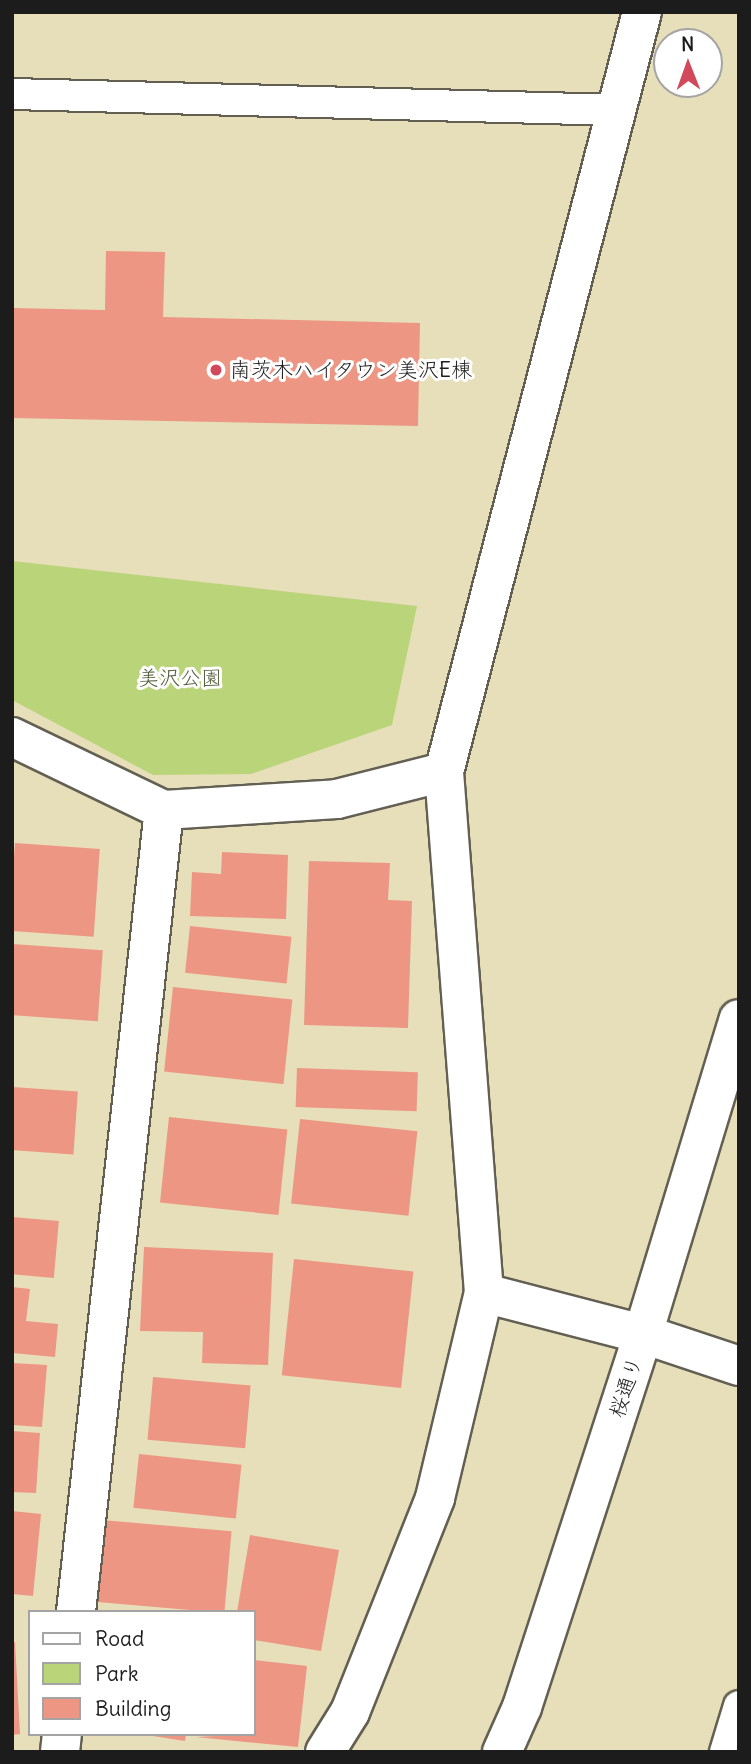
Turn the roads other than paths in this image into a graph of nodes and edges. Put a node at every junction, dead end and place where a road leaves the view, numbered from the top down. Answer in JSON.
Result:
{"nodes":[{"id":1,"x":642,"y":12,"type":"edge"},
{"id":2,"x":12,"y":94,"type":"edge"},
{"id":3,"x":617,"y":110,"type":"junction"},
{"id":4,"x":12,"y":737,"type":"edge"},
{"id":5,"x":444,"y":772,"type":"junction"},
{"id":6,"x":164,"y":810,"type":"junction"},
{"id":7,"x":739,"y":1019,"type":"edge"},
{"id":8,"x":484,"y":1293,"type":"junction"},
{"id":9,"x":643,"y":1334,"type":"junction"},
{"id":10,"x":739,"y":1366,"type":"edge"},
{"id":11,"x":76,"y":1610,"type":"edge"},
{"id":12,"x":739,"y":1706,"type":"edge"},
{"id":13,"x":325,"y":1752,"type":"edge"},
{"id":14,"x":502,"y":1752,"type":"edge"},
{"id":15,"x":725,"y":1752,"type":"edge"}],
"edges":[{"from":1,"to":3,"type":"street"},
{"from":2,"to":3,"type":"lane"},
{"from":3,"to":5,"type":"street"},
{"from":4,"to":6,"type":"street"},
{"from":5,"to":6,"type":"street"},
{"from":5,"to":8,"type":"street"},
{"from":6,"to":11,"type":"street"},
{"from":7,"to":9,"type":"street","name":"桜通り"},
{"from":8,"to":9,"type":"street"},
{"from":8,"to":13,"type":"street"},
{"from":9,"to":10,"type":"street"},
{"from":9,"to":14,"type":"street","name":"桜通り"},
{"from":12,"to":15,"type":"lane"}]}
